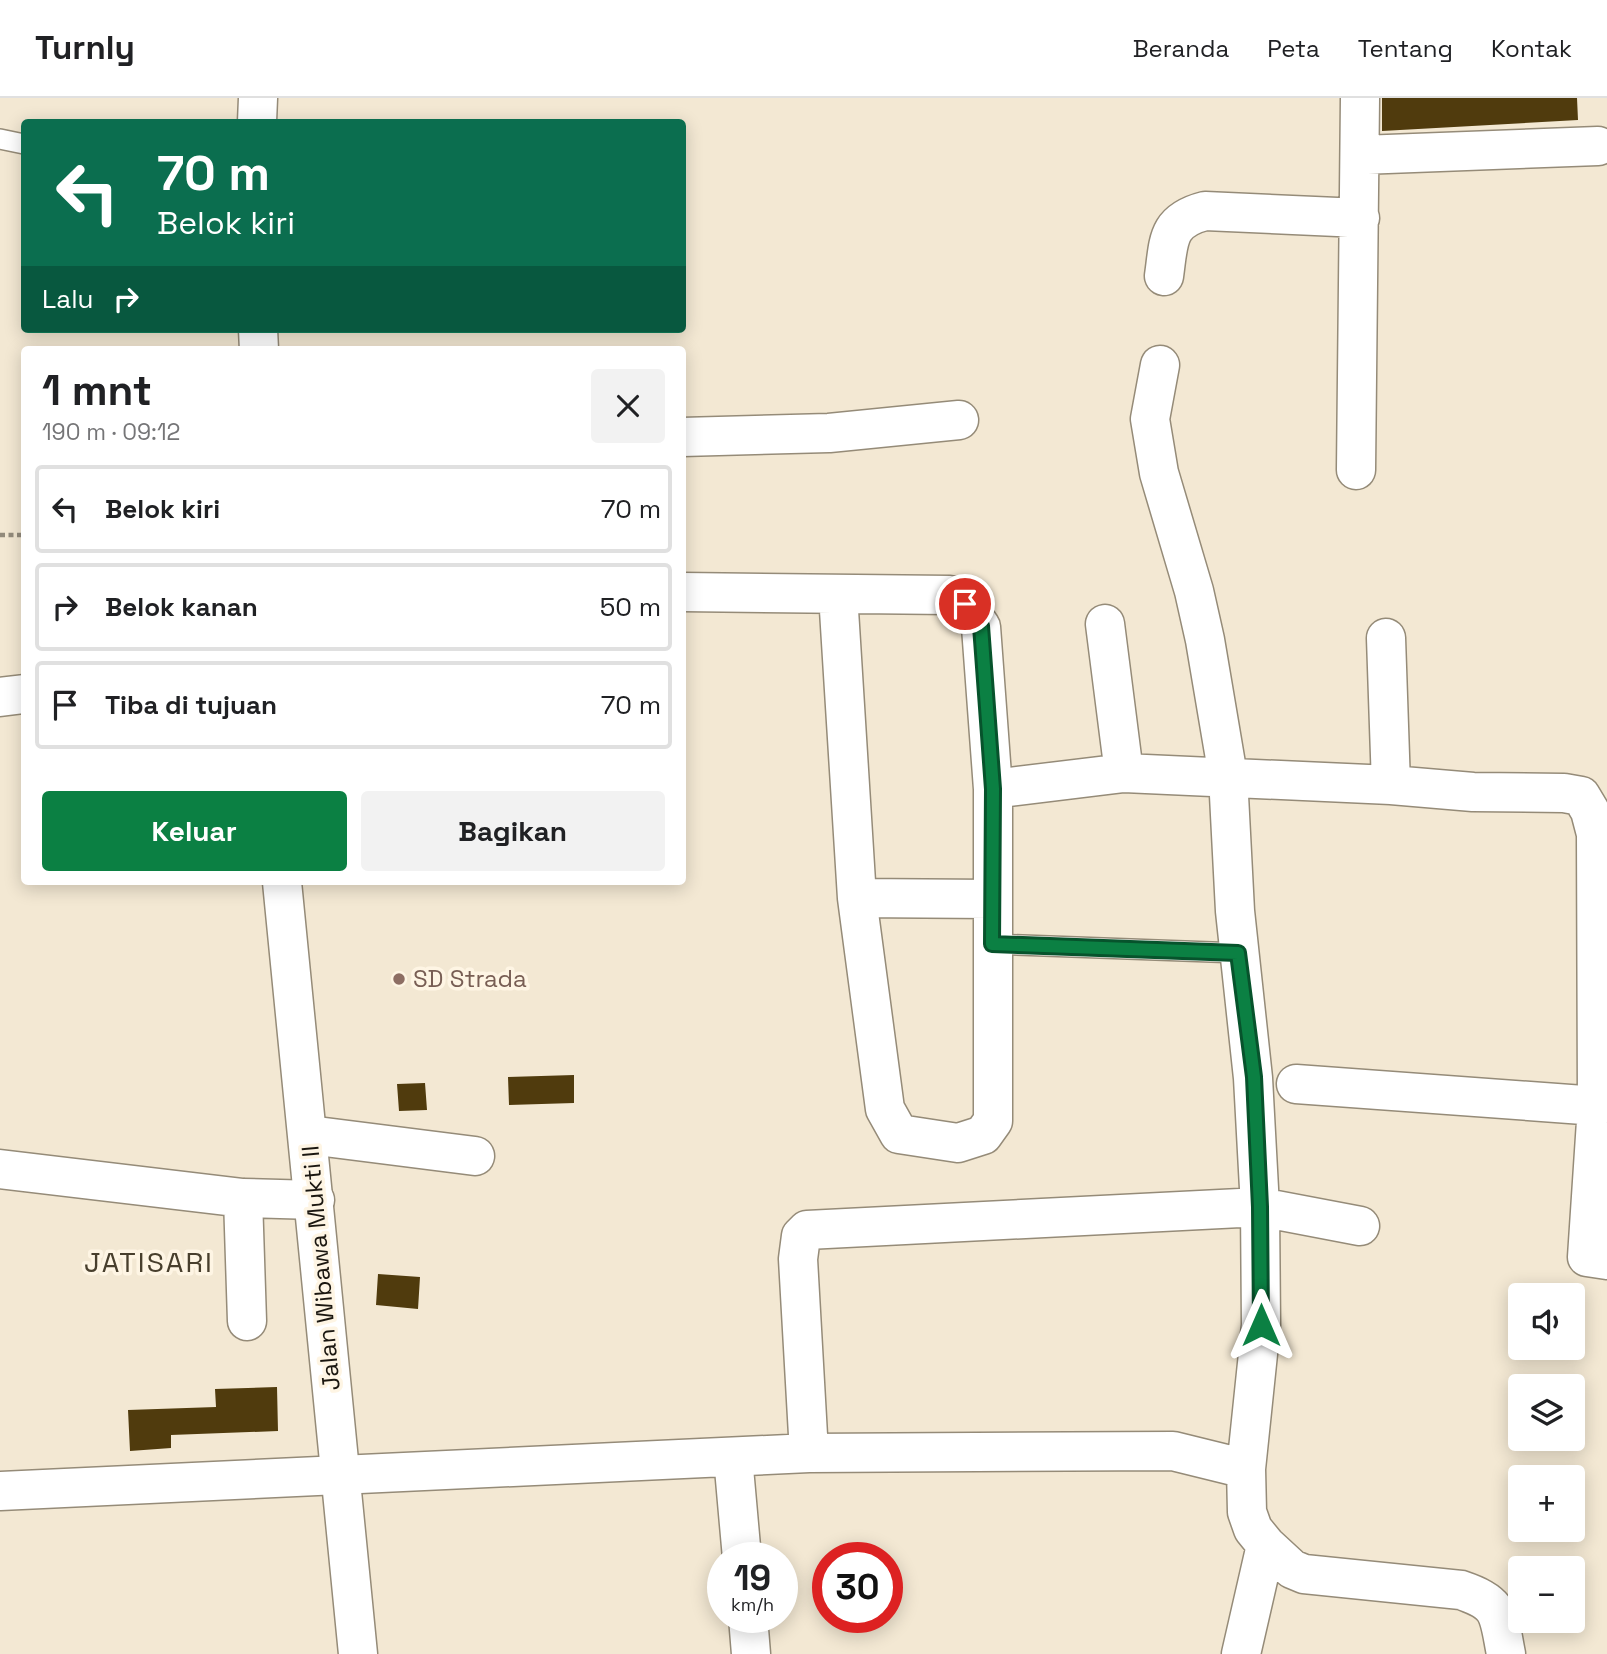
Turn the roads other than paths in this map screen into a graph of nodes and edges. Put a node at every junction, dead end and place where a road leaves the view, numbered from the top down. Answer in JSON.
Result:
{"nodes":[{"id":1,"x":258,"y":98,"type":"edge"},
{"id":2,"x":1360,"y":98,"type":"edge"},
{"id":3,"x":257,"y":119,"type":"edge"},
{"id":4,"x":0,"y":139,"type":"edge"},
{"id":5,"x":21,"y":143,"type":"edge"},
{"id":6,"x":1598,"y":146,"type":"dead end"},
{"id":7,"x":1361,"y":155,"type":"junction"},
{"id":8,"x":1360,"y":218,"type":"junction"},
{"id":9,"x":1164,"y":276,"type":"dead end"},
{"id":10,"x":1160,"y":365,"type":"dead end"},
{"id":11,"x":959,"y":420,"type":"dead end"},
{"id":12,"x":686,"y":438,"type":"edge"},
{"id":13,"x":1356,"y":470,"type":"dead end"},
{"id":14,"x":686,"y":592,"type":"edge"},
{"id":15,"x":838,"y":594,"type":"junction"},
{"id":16,"x":1105,"y":624,"type":"dead end"},
{"id":17,"x":1386,"y":638,"type":"dead end"},
{"id":18,"x":21,"y":694,"type":"edge"},
{"id":19,"x":0,"y":696,"type":"edge"},
{"id":20,"x":1124,"y":773,"type":"junction"},
{"id":21,"x":1228,"y":776,"type":"junction"},
{"id":22,"x":1391,"y":785,"type":"junction"},
{"id":23,"x":993,"y":789,"type":"junction"},
{"id":24,"x":282,"y":885,"type":"edge"},
{"id":25,"x":857,"y":898,"type":"junction"},
{"id":26,"x":992,"y":899,"type":"junction"},
{"id":27,"x":992,"y":944,"type":"junction"},
{"id":28,"x":1238,"y":953,"type":"junction"},
{"id":29,"x":1296,"y":1084,"type":"dead end"},
{"id":30,"x":1597,"y":1106,"type":"junction"},
{"id":31,"x":309,"y":1135,"type":"junction"},
{"id":32,"x":475,"y":1156,"type":"dead end"},
{"id":33,"x":0,"y":1169,"type":"edge"},
{"id":34,"x":243,"y":1198,"type":"junction"},
{"id":35,"x":315,"y":1200,"type":"junction"},
{"id":36,"x":1260,"y":1207,"type":"junction"},
{"id":37,"x":1360,"y":1226,"type":"dead end"},
{"id":38,"x":1597,"y":1258,"type":"edge"},
{"id":39,"x":247,"y":1321,"type":"dead end"},
{"id":40,"x":809,"y":1453,"type":"junction"},
{"id":41,"x":733,"y":1457,"type":"junction"},
{"id":42,"x":1246,"y":1469,"type":"junction"},
{"id":43,"x":340,"y":1474,"type":"junction"},
{"id":44,"x":0,"y":1491,"type":"edge"},
{"id":45,"x":741,"y":1542,"type":"edge"},
{"id":46,"x":1266,"y":1545,"type":"junction"},
{"id":47,"x":749,"y":1633,"type":"edge"},
{"id":48,"x":358,"y":1654,"type":"edge"},
{"id":49,"x":751,"y":1654,"type":"edge"},
{"id":50,"x":1241,"y":1654,"type":"edge"},
{"id":51,"x":1506,"y":1654,"type":"edge"}],
"edges":[{"from":1,"to":3,"type":"street"},
{"from":2,"to":7,"type":"street"},
{"from":4,"to":5,"type":"lane"},
{"from":6,"to":7,"type":"street"},
{"from":7,"to":8,"type":"street"},
{"from":8,"to":9,"type":"street"},
{"from":8,"to":13,"type":"street"},
{"from":10,"to":21,"type":"street"},
{"from":11,"to":12,"type":"street"},
{"from":14,"to":15,"type":"street"},
{"from":15,"to":23,"type":"street"},
{"from":15,"to":25,"type":"street"},
{"from":16,"to":20,"type":"street"},
{"from":17,"to":22,"type":"street"},
{"from":18,"to":19,"type":"street"},
{"from":20,"to":21,"type":"street"},
{"from":20,"to":23,"type":"street"},
{"from":21,"to":22,"type":"street"},
{"from":21,"to":28,"type":"street"},
{"from":22,"to":30,"type":"street"},
{"from":23,"to":26,"type":"street"},
{"from":24,"to":31,"type":"street","name":"Jalan Wibawa Mukti II"},
{"from":25,"to":26,"type":"street"},
{"from":25,"to":27,"type":"street"},
{"from":26,"to":27,"type":"street"},
{"from":27,"to":28,"type":"lane"},
{"from":28,"to":36,"type":"street"},
{"from":29,"to":30,"type":"street"},
{"from":30,"to":38,"type":"street"},
{"from":31,"to":32,"type":"street"},
{"from":31,"to":35,"type":"street","name":"Jalan Wibawa Mukti II"},
{"from":33,"to":34,"type":"street"},
{"from":34,"to":35,"type":"street"},
{"from":34,"to":39,"type":"street"},
{"from":35,"to":43,"type":"street","name":"Jalan Wibawa Mukti II"},
{"from":36,"to":37,"type":"street"},
{"from":36,"to":40,"type":"street"},
{"from":36,"to":42,"type":"street"},
{"from":40,"to":41,"type":"street"},
{"from":40,"to":42,"type":"street"},
{"from":41,"to":43,"type":"street"},
{"from":41,"to":45,"type":"street"},
{"from":42,"to":46,"type":"street"},
{"from":43,"to":44,"type":"street"},
{"from":43,"to":48,"type":"street","name":"Jalan Wibawa Mukti II"},
{"from":46,"to":50,"type":"street"},
{"from":46,"to":51,"type":"street"},
{"from":47,"to":49,"type":"street"}]}
